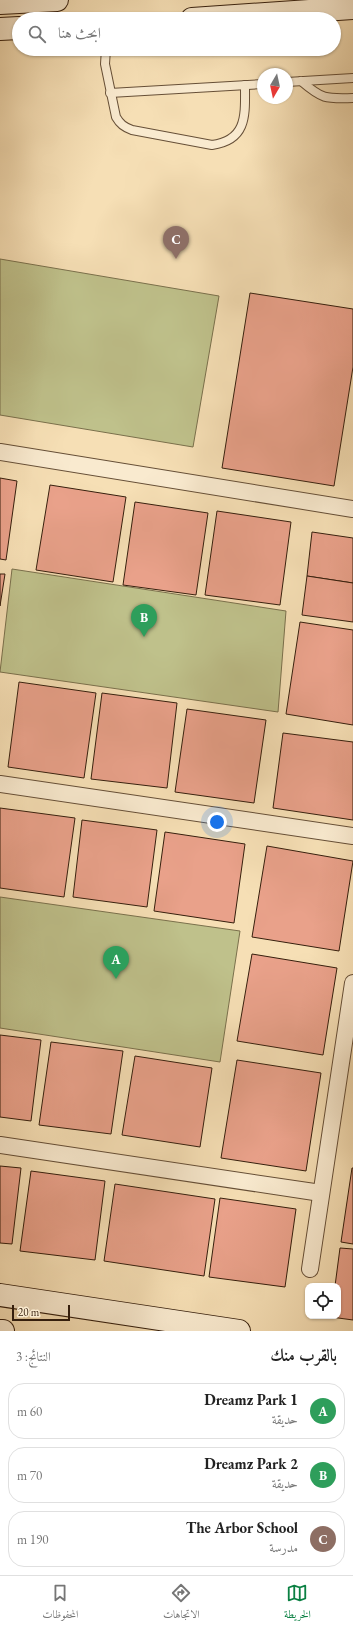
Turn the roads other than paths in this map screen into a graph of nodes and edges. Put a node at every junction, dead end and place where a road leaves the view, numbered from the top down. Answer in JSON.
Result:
{"nodes":[{"id":1,"x":57,"y":0,"type":"edge"},
{"id":2,"x":0,"y":3,"type":"edge"},
{"id":3,"x":353,"y":8,"type":"edge"},
{"id":4,"x":294,"y":12,"type":"edge"},
{"id":5,"x":12,"y":28,"type":"edge"},
{"id":6,"x":0,"y":29,"type":"edge"},
{"id":7,"x":106,"y":56,"type":"edge"},
{"id":8,"x":353,"y":78,"type":"edge"},
{"id":9,"x":301,"y":81,"type":"junction"},
{"id":10,"x":293,"y":82,"type":"edge"},
{"id":11,"x":257,"y":84,"type":"edge"},
{"id":12,"x":245,"y":85,"type":"junction"},
{"id":13,"x":110,"y":93,"type":"junction"},
{"id":14,"x":353,"y":98,"type":"edge"},
{"id":15,"x":0,"y":452,"type":"edge"},
{"id":16,"x":353,"y":509,"type":"edge"},
{"id":17,"x":0,"y":784,"type":"edge"},
{"id":18,"x":353,"y":836,"type":"edge"},
{"id":19,"x":353,"y":983,"type":"edge"},
{"id":20,"x":348,"y":1044,"type":"edge"},
{"id":21,"x":0,"y":1144,"type":"edge"},
{"id":22,"x":322,"y":1193,"type":"junction"},
{"id":23,"x":310,"y":1269,"type":"dead end"},
{"id":24,"x":0,"y":1295,"type":"edge"},
{"id":25,"x":239,"y":1331,"type":"edge"}],
"edges":[{"from":1,"to":2,"type":"street"},
{"from":3,"to":4,"type":"street"},
{"from":5,"to":6,"type":"street"},
{"from":7,"to":13,"type":"lane"},
{"from":8,"to":9,"type":"lane"},
{"from":9,"to":10,"type":"lane"},
{"from":9,"to":14,"type":"lane"},
{"from":11,"to":12,"type":"lane"},
{"from":12,"to":13,"type":"lane"},
{"from":12,"to":13,"type":"lane"},
{"from":15,"to":16,"type":"street"},
{"from":17,"to":18,"type":"street"},
{"from":19,"to":20,"type":"street"},
{"from":20,"to":22,"type":"street"},
{"from":21,"to":22,"type":"street"},
{"from":22,"to":23,"type":"street"},
{"from":24,"to":25,"type":"street"}]}
